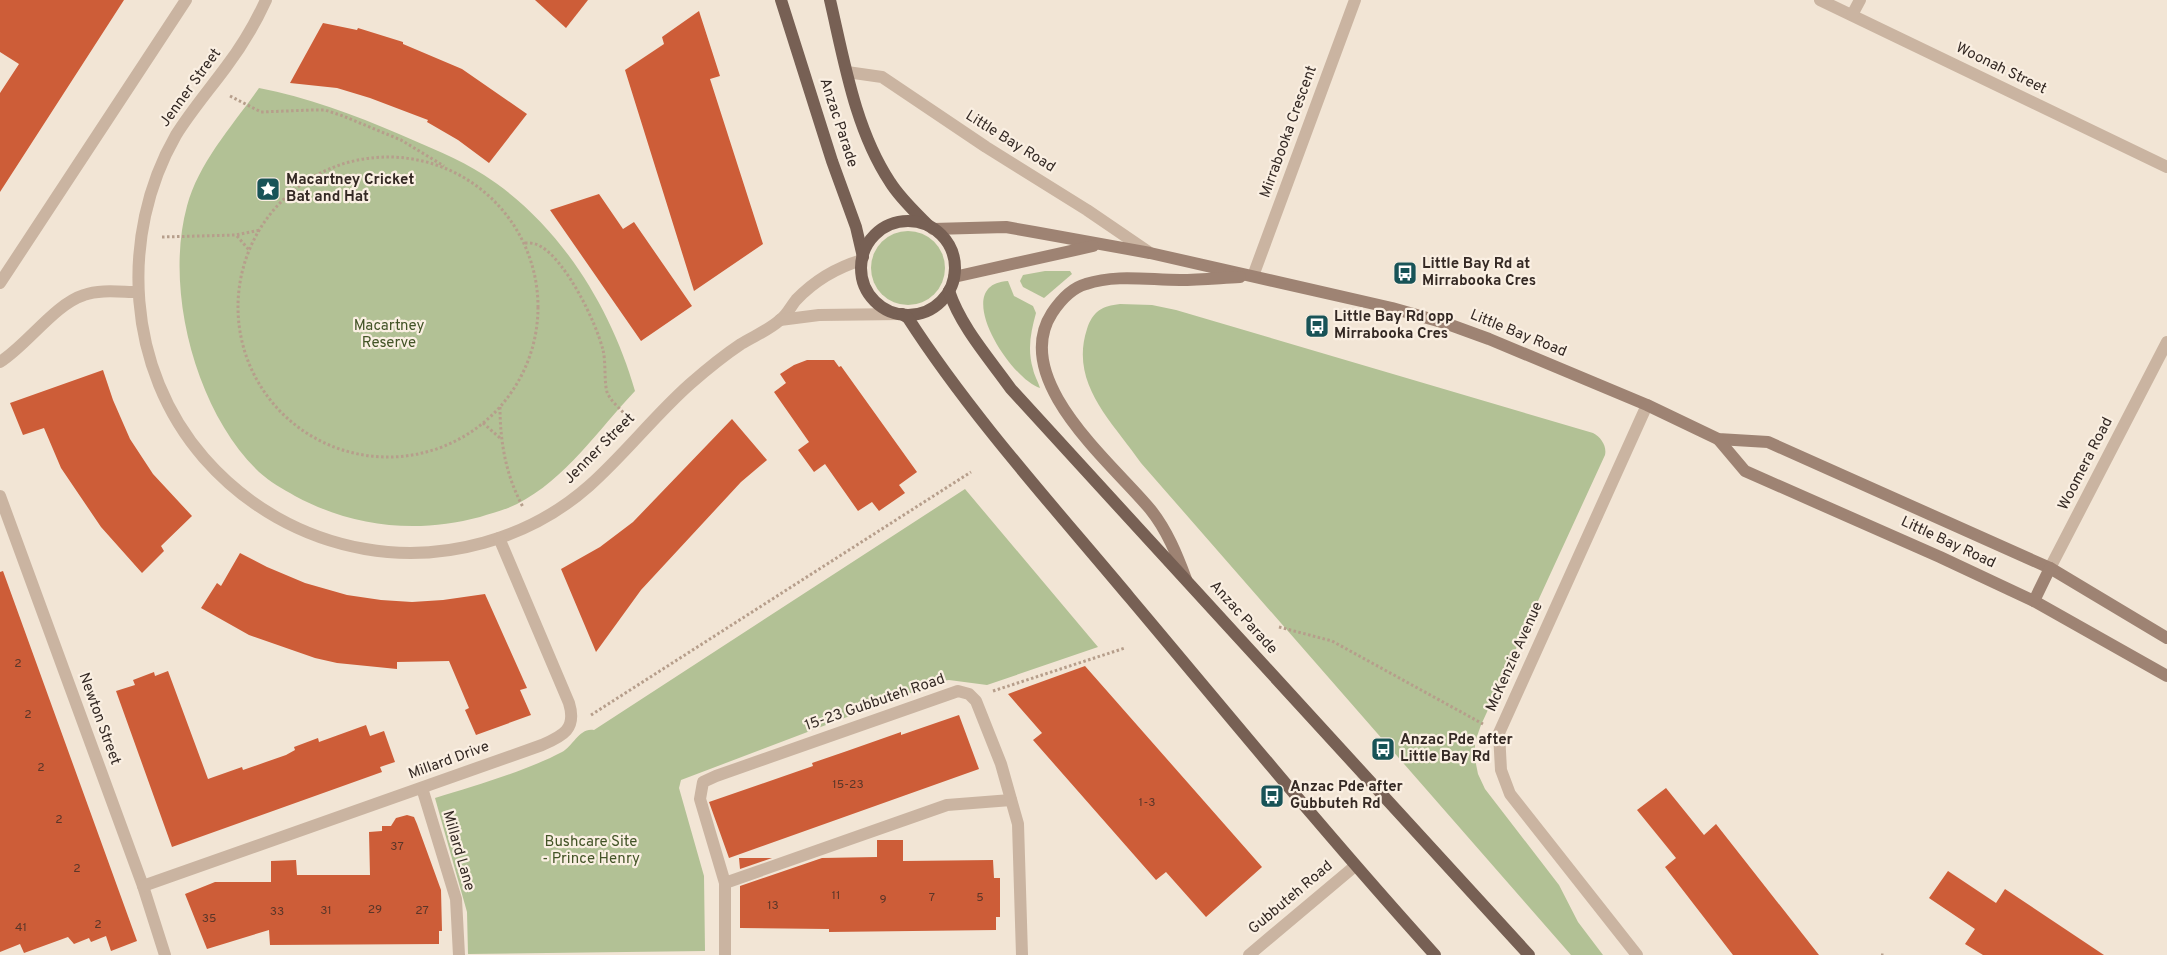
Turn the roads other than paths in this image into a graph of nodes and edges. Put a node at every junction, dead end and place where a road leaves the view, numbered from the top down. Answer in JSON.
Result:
{"nodes":[{"id":1,"x":186,"y":0,"type":"edge"},
{"id":2,"x":266,"y":0,"type":"edge"},
{"id":3,"x":781,"y":0,"type":"edge"},
{"id":4,"x":830,"y":0,"type":"edge"},
{"id":5,"x":1355,"y":0,"type":"edge"},
{"id":6,"x":1820,"y":0,"type":"edge"},
{"id":7,"x":1860,"y":0,"type":"edge"},
{"id":8,"x":1852,"y":15,"type":"junction"},
{"id":9,"x":847,"y":72,"type":"junction"},
{"id":10,"x":2167,"y":167,"type":"edge"},
{"id":11,"x":930,"y":227,"type":"junction"},
{"id":12,"x":1097,"y":245,"type":"junction"},
{"id":13,"x":1150,"y":253,"type":"junction"},
{"id":14,"x":862,"y":258,"type":"junction"},
{"id":15,"x":1252,"y":276,"type":"junction"},
{"id":16,"x":954,"y":277,"type":"junction"},
{"id":17,"x":0,"y":282,"type":"edge"},
{"id":18,"x":948,"y":291,"type":"junction"},
{"id":19,"x":138,"y":292,"type":"junction"},
{"id":20,"x":901,"y":314,"type":"junction"},
{"id":21,"x":780,"y":320,"type":"junction"},
{"id":22,"x":2167,"y":342,"type":"edge"},
{"id":23,"x":0,"y":362,"type":"edge"},
{"id":24,"x":1647,"y":405,"type":"junction"},
{"id":25,"x":1718,"y":439,"type":"junction"},
{"id":26,"x":0,"y":496,"type":"edge"},
{"id":27,"x":499,"y":538,"type":"junction"},
{"id":28,"x":2050,"y":568,"type":"junction"},
{"id":29,"x":1186,"y":580,"type":"junction"},
{"id":30,"x":2034,"y":601,"type":"junction"},
{"id":31,"x":2167,"y":638,"type":"edge"},
{"id":32,"x":2167,"y":676,"type":"edge"},
{"id":33,"x":422,"y":788,"type":"junction"},
{"id":34,"x":1011,"y":800,"type":"junction"},
{"id":35,"x":1355,"y":866,"type":"junction"},
{"id":36,"x":725,"y":883,"type":"junction"},
{"id":37,"x":143,"y":886,"type":"junction"},
{"id":38,"x":165,"y":955,"type":"edge"},
{"id":39,"x":459,"y":955,"type":"edge"},
{"id":40,"x":725,"y":955,"type":"edge"},
{"id":41,"x":1022,"y":955,"type":"edge"},
{"id":42,"x":1249,"y":955,"type":"edge"},
{"id":43,"x":1435,"y":955,"type":"edge"},
{"id":44,"x":1529,"y":955,"type":"edge"},
{"id":45,"x":1637,"y":955,"type":"edge"}],
"edges":[{"from":1,"to":17,"type":"street"},
{"from":2,"to":19,"type":"street","name":"Jenner Street"},
{"from":3,"to":14,"type":"main road","name":"Anzac Parade"},
{"from":4,"to":9,"type":"main road","name":"Anzac Parade"},
{"from":5,"to":15,"type":"street","name":"Mirrabooka Crescent"},
{"from":6,"to":8,"type":"street","name":"Woonah Street"},
{"from":7,"to":8,"type":"street"},
{"from":8,"to":10,"type":"street","name":"Woonah Street"},
{"from":9,"to":11,"type":"main road","name":"Anzac Parade"},
{"from":9,"to":13,"type":"street","name":"Little Bay Road"},
{"from":11,"to":12,"type":"street","name":"Little Bay Road"},
{"from":11,"to":14,"type":"main road"},
{"from":11,"to":16,"type":"main road"},
{"from":12,"to":13,"type":"street","name":"Little Bay Road"},
{"from":12,"to":16,"type":"street","name":"Little Bay Road"},
{"from":13,"to":15,"type":"street","name":"Little Bay Road"},
{"from":14,"to":20,"type":"main road"},
{"from":14,"to":21,"type":"street","name":"Jenner Street"},
{"from":15,"to":24,"type":"street","name":"Little Bay Road"},
{"from":15,"to":29,"type":"street"},
{"from":16,"to":18,"type":"main road"},
{"from":18,"to":20,"type":"main road"},
{"from":18,"to":29,"type":"main road","name":"Anzac Parade"},
{"from":19,"to":23,"type":"street"},
{"from":19,"to":27,"type":"street","name":"Jenner Street"},
{"from":20,"to":21,"type":"street","name":"Jenner Street"},
{"from":20,"to":35,"type":"main road"},
{"from":21,"to":27,"type":"street","name":"Jenner Street"},
{"from":22,"to":28,"type":"street","name":"Woomera Road"},
{"from":24,"to":25,"type":"street","name":"Little Bay Road"},
{"from":24,"to":45,"type":"street","name":"McKenzie Avenue"},
{"from":25,"to":28,"type":"street","name":"Little Bay Road"},
{"from":25,"to":30,"type":"street","name":"Little Bay Road"},
{"from":26,"to":37,"type":"street","name":"Newton Street"},
{"from":27,"to":33,"type":"street","name":"Millard Drive"},
{"from":28,"to":30,"type":"street","name":"Woomera Road"},
{"from":28,"to":31,"type":"street","name":"Little Bay Road"},
{"from":29,"to":44,"type":"main road","name":"Anzac Parade"},
{"from":30,"to":32,"type":"street","name":"Little Bay Road"},
{"from":33,"to":37,"type":"street","name":"Millard Drive"},
{"from":33,"to":39,"type":"street","name":"Millard Lane"},
{"from":34,"to":36,"type":"street"},
{"from":34,"to":36,"type":"street","name":"15-23 Gubbuteh Road"},
{"from":34,"to":41,"type":"street"},
{"from":35,"to":42,"type":"street","name":"Gubbuteh Road"},
{"from":35,"to":43,"type":"main road"},
{"from":36,"to":40,"type":"street","name":"15-23 Gubbuteh Road"},
{"from":37,"to":38,"type":"street","name":"Newton Street"}]}
